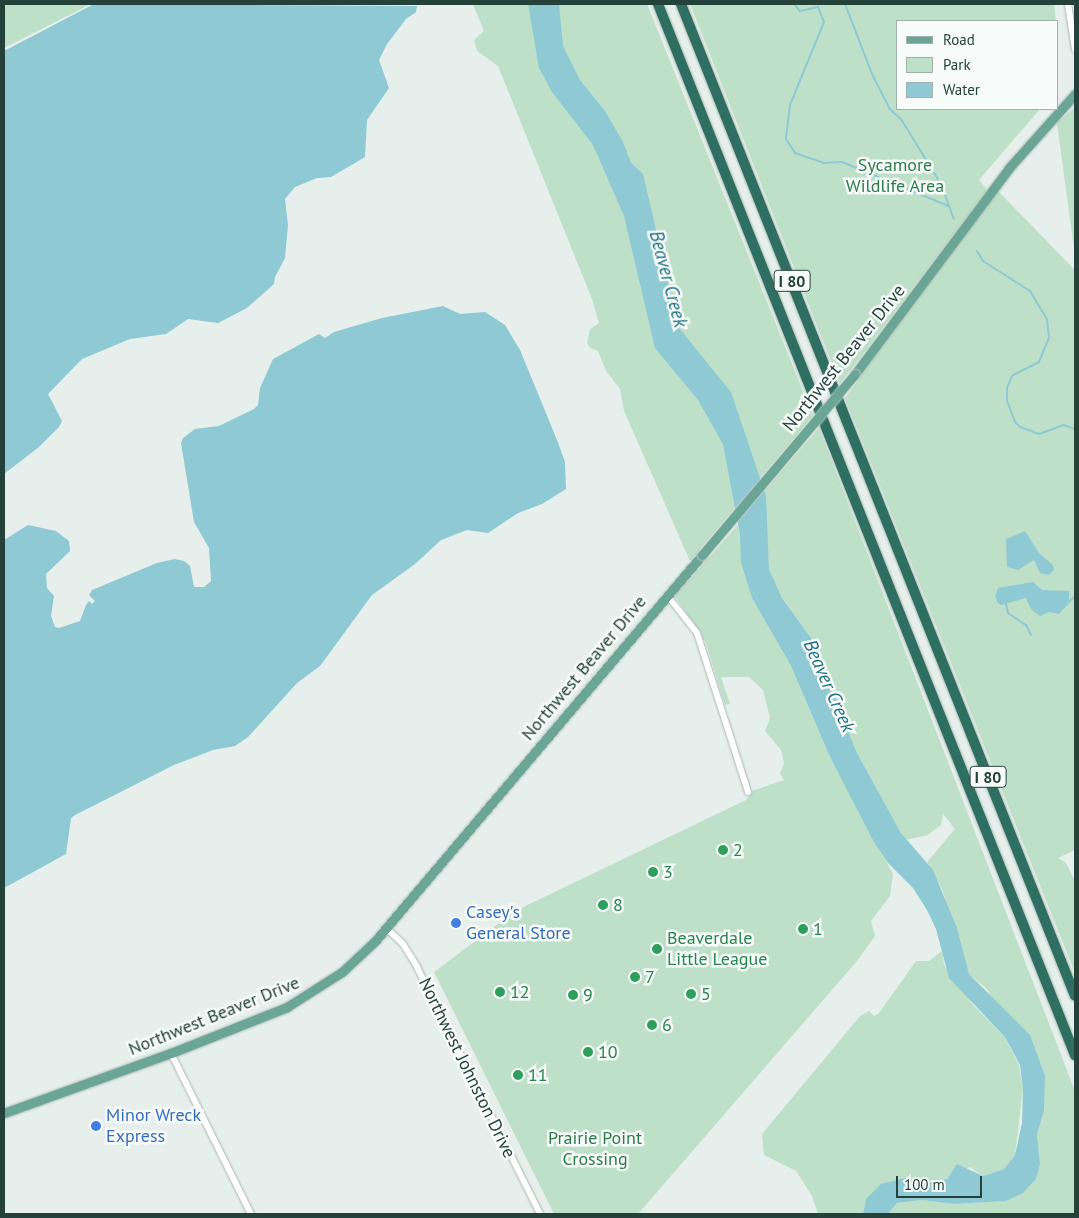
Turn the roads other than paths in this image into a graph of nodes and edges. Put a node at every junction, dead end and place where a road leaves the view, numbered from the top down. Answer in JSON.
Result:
{"nodes":[{"id":1,"x":658,"y":4,"type":"edge"},
{"id":2,"x":681,"y":4,"type":"edge"},
{"id":3,"x":1068,"y":4,"type":"edge"},
{"id":4,"x":1075,"y":49,"type":"edge"},
{"id":5,"x":1075,"y":94,"type":"edge"},
{"id":6,"x":668,"y":596,"type":"junction"},
{"id":7,"x":748,"y":792,"type":"dead end"},
{"id":8,"x":386,"y":928,"type":"junction"},
{"id":9,"x":1075,"y":996,"type":"edge"},
{"id":10,"x":171,"y":1053,"type":"junction"},
{"id":11,"x":1075,"y":1054,"type":"edge"},
{"id":12,"x":4,"y":1112,"type":"edge"},
{"id":13,"x":251,"y":1214,"type":"edge"},
{"id":14,"x":540,"y":1214,"type":"edge"}],
"edges":[{"from":1,"to":11,"type":"highway","number":"I 80"},
{"from":2,"to":9,"type":"highway","number":"I 80"},
{"from":3,"to":4,"type":"street"},
{"from":5,"to":6,"type":"main road","name":"Northwest Beaver Drive","bridge":true},
{"from":6,"to":7,"type":"street"},
{"from":6,"to":8,"type":"main road","name":"Northwest Beaver Drive"},
{"from":8,"to":10,"type":"main road","name":"Northwest Beaver Drive"},
{"from":8,"to":14,"type":"street","name":"Northwest Johnston Drive"},
{"from":10,"to":12,"type":"main road","name":"Northwest Beaver Drive"},
{"from":10,"to":13,"type":"street"}]}
